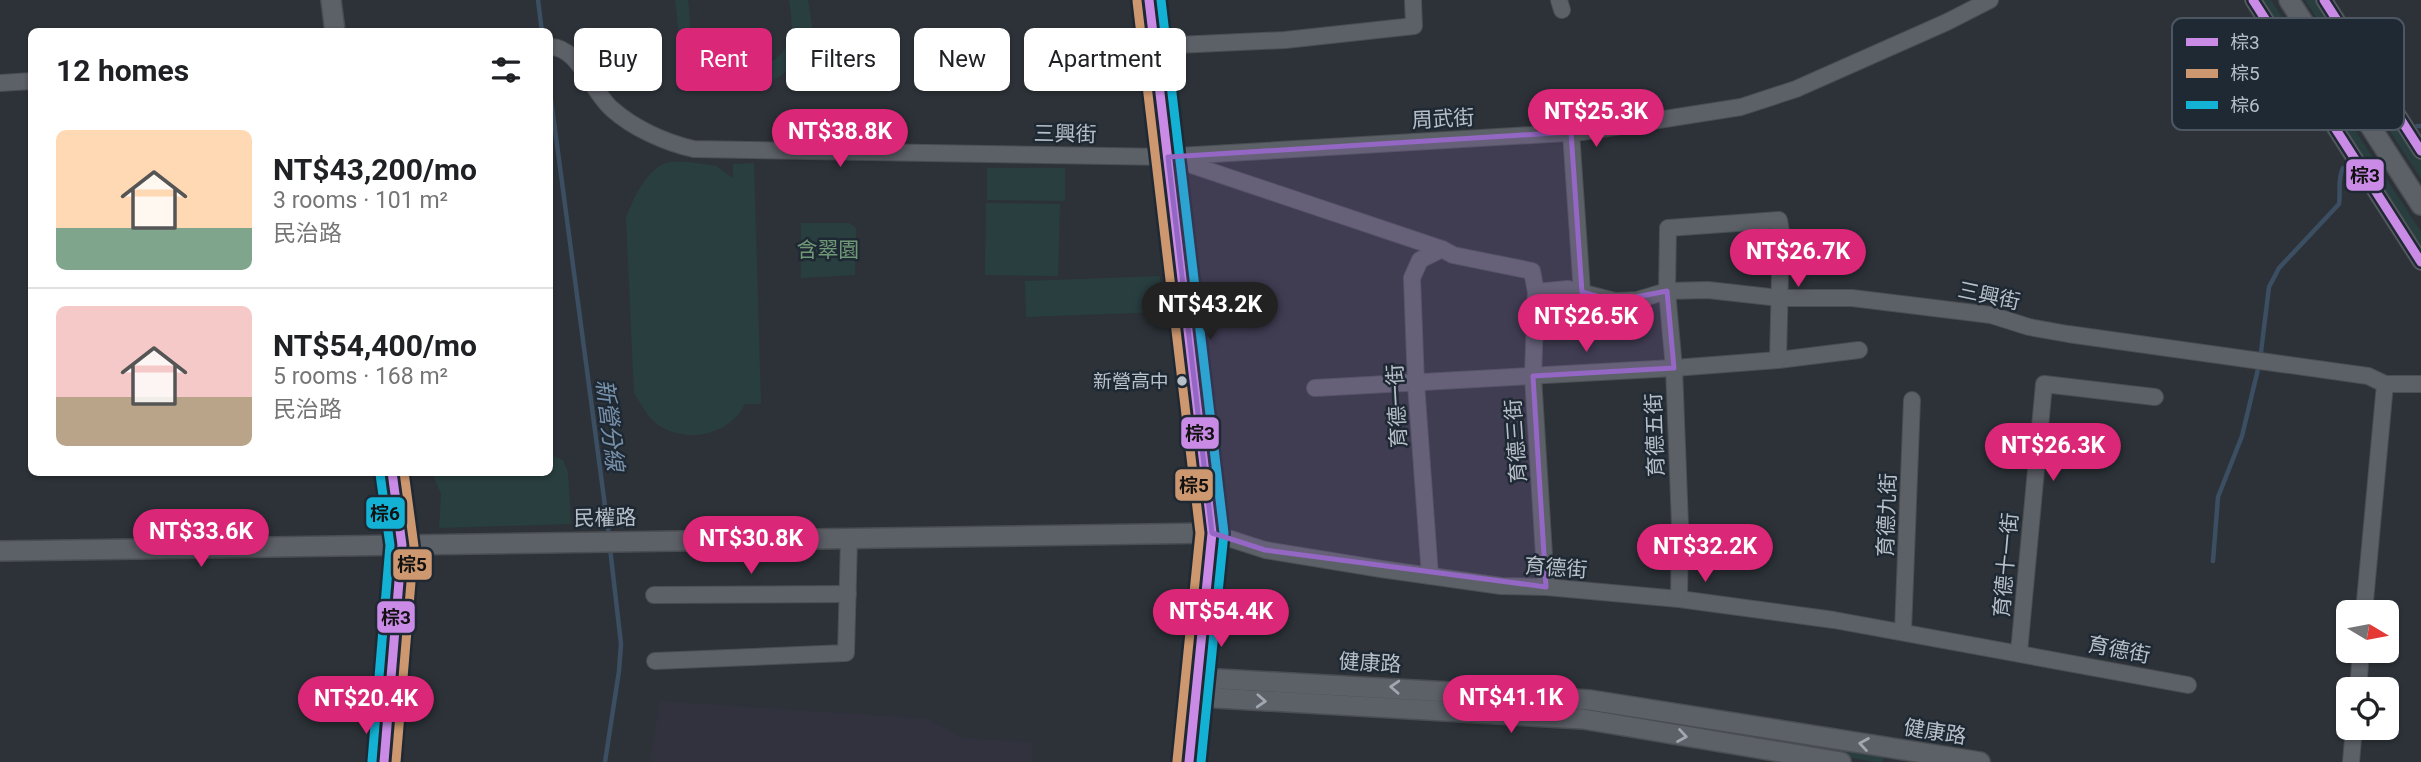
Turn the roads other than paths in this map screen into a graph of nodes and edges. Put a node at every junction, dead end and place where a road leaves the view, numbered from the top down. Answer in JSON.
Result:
{"nodes":[{"id":1,"x":331,"y":0,"type":"edge"},
{"id":2,"x":1149,"y":0,"type":"edge"},
{"id":3,"x":1413,"y":0,"type":"edge"},
{"id":4,"x":1990,"y":0,"type":"edge"},
{"id":5,"x":2253,"y":0,"type":"edge"},
{"id":6,"x":2288,"y":0,"type":"edge"},
{"id":7,"x":2324,"y":0,"type":"edge"},
{"id":8,"x":2265,"y":18,"type":"edge"},
{"id":9,"x":2300,"y":18,"type":"edge"},
{"id":10,"x":2336,"y":18,"type":"edge"},
{"id":11,"x":334,"y":28,"type":"edge"},
{"id":12,"x":1153,"y":28,"type":"edge"},
{"id":13,"x":1186,"y":45,"type":"edge"},
{"id":14,"x":553,"y":47,"type":"edge"},
{"id":15,"x":28,"y":81,"type":"edge"},
{"id":16,"x":0,"y":83,"type":"edge"},
{"id":17,"x":1160,"y":91,"type":"edge"},
{"id":18,"x":2404,"y":124,"type":"edge"},
{"id":19,"x":2336,"y":130,"type":"edge"},
{"id":20,"x":2372,"y":130,"type":"edge"},
{"id":21,"x":1571,"y":132,"type":"junction"},
{"id":22,"x":2421,"y":150,"type":"edge"},
{"id":23,"x":1168,"y":157,"type":"junction"},
{"id":24,"x":2421,"y":205,"type":"edge"},
{"id":25,"x":1442,"y":249,"type":"junction"},
{"id":26,"x":2421,"y":262,"type":"edge"},
{"id":27,"x":1667,"y":291,"type":"junction"},
{"id":28,"x":1536,"y":292,"type":"junction"},
{"id":29,"x":1582,"y":292,"type":"junction"},
{"id":30,"x":1780,"y":298,"type":"junction"},
{"id":31,"x":1859,"y":349,"type":"dead end"},
{"id":32,"x":1778,"y":360,"type":"junction"},
{"id":33,"x":1674,"y":368,"type":"junction"},
{"id":34,"x":1532,"y":376,"type":"junction"},
{"id":35,"x":1416,"y":384,"type":"junction"},
{"id":36,"x":2385,"y":384,"type":"junction"},
{"id":37,"x":2421,"y":384,"type":"edge"},
{"id":38,"x":1315,"y":388,"type":"dead end"},
{"id":39,"x":2155,"y":397,"type":"dead end"},
{"id":40,"x":1912,"y":400,"type":"dead end"},
{"id":41,"x":393,"y":476,"type":"edge"},
{"id":42,"x":1212,"y":533,"type":"junction"},
{"id":43,"x":849,"y":539,"type":"junction"},
{"id":44,"x":402,"y":545,"type":"junction"},
{"id":45,"x":0,"y":551,"type":"edge"},
{"id":46,"x":1430,"y":576,"type":"junction"},
{"id":47,"x":1546,"y":587,"type":"junction"},
{"id":48,"x":654,"y":594,"type":"dead end"},
{"id":49,"x":848,"y":594,"type":"junction"},
{"id":50,"x":1679,"y":599,"type":"junction"},
{"id":51,"x":2365,"y":600,"type":"edge"},
{"id":52,"x":1903,"y":631,"type":"junction"},
{"id":53,"x":2019,"y":653,"type":"junction"},
{"id":54,"x":655,"y":661,"type":"dead end"},
{"id":55,"x":1197,"y":685,"type":"junction"},
{"id":56,"x":2188,"y":685,"type":"dead end"},
{"id":57,"x":1651,"y":710,"type":"junction"},
{"id":58,"x":1648,"y":730,"type":"junction"},
{"id":59,"x":2353,"y":740,"type":"edge"},
{"id":60,"x":384,"y":762,"type":"edge"},
{"id":61,"x":1189,"y":762,"type":"edge"},
{"id":62,"x":1841,"y":762,"type":"edge"},
{"id":63,"x":1980,"y":762,"type":"edge"},
{"id":64,"x":2351,"y":762,"type":"edge"}],
"edges":[{"from":1,"to":11,"type":"street"},
{"from":2,"to":12,"type":"street"},
{"from":3,"to":13,"type":"street"},
{"from":4,"to":21,"type":"street","name":"周武街"},
{"from":5,"to":8,"type":"street"},
{"from":6,"to":9,"type":"street"},
{"from":7,"to":10,"type":"street"},
{"from":14,"to":23,"type":"street","name":"三興街"},
{"from":15,"to":16,"type":"street"},
{"from":17,"to":23,"type":"street"},
{"from":18,"to":22,"type":"street"},
{"from":19,"to":26,"type":"street"},
{"from":20,"to":24,"type":"street"},
{"from":21,"to":23,"type":"street","name":"周武街"},
{"from":21,"to":29,"type":"street"},
{"from":23,"to":25,"type":"street","name":"三興街"},
{"from":23,"to":42,"type":"street"},
{"from":25,"to":28,"type":"street","name":"三興街"},
{"from":25,"to":35,"type":"street","name":"育德一街"},
{"from":27,"to":29,"type":"street","name":"三興街"},
{"from":27,"to":30,"type":"street","name":"三興街"},
{"from":27,"to":30,"type":"street","name":"育德五街"},
{"from":27,"to":33,"type":"street","name":"育德五街"},
{"from":28,"to":29,"type":"street","name":"三興街"},
{"from":28,"to":34,"type":"street","name":"育德三街"},
{"from":30,"to":32,"type":"street"},
{"from":30,"to":36,"type":"street","name":"三興街"},
{"from":31,"to":32,"type":"street"},
{"from":32,"to":33,"type":"street"},
{"from":33,"to":34,"type":"street"},
{"from":33,"to":50,"type":"street","name":"育德五街"},
{"from":34,"to":35,"type":"street"},
{"from":34,"to":47,"type":"street","name":"育德三街"},
{"from":35,"to":38,"type":"street"},
{"from":35,"to":46,"type":"street","name":"育德一街"},
{"from":36,"to":37,"type":"street","name":"三興街"},
{"from":36,"to":51,"type":"street"},
{"from":39,"to":53,"type":"street","name":"育德十一街"},
{"from":40,"to":52,"type":"street","name":"育德九街"},
{"from":41,"to":44,"type":"street"},
{"from":42,"to":43,"type":"street","name":"民權路"},
{"from":42,"to":46,"type":"street","name":"育德街"},
{"from":42,"to":55,"type":"street"},
{"from":43,"to":44,"type":"street","name":"民權路"},
{"from":43,"to":49,"type":"street"},
{"from":44,"to":45,"type":"street","name":"民權路"},
{"from":44,"to":60,"type":"street"},
{"from":46,"to":47,"type":"street","name":"育德街"},
{"from":47,"to":50,"type":"street","name":"育德街"},
{"from":48,"to":49,"type":"street"},
{"from":49,"to":54,"type":"street"},
{"from":50,"to":52,"type":"street","name":"育德街"},
{"from":52,"to":53,"type":"street","name":"育德街"},
{"from":53,"to":56,"type":"street","name":"育德街"},
{"from":57,"to":55,"type":"street","name":"健康路","one_way":true},
{"from":55,"to":58,"type":"street","name":"健康路","one_way":true},
{"from":55,"to":61,"type":"street"},
{"from":57,"to":58,"type":"street"},
{"from":63,"to":57,"type":"street","name":"健康路","one_way":true},
{"from":58,"to":62,"type":"street","name":"健康路","one_way":true},
{"from":59,"to":64,"type":"street"}]}
